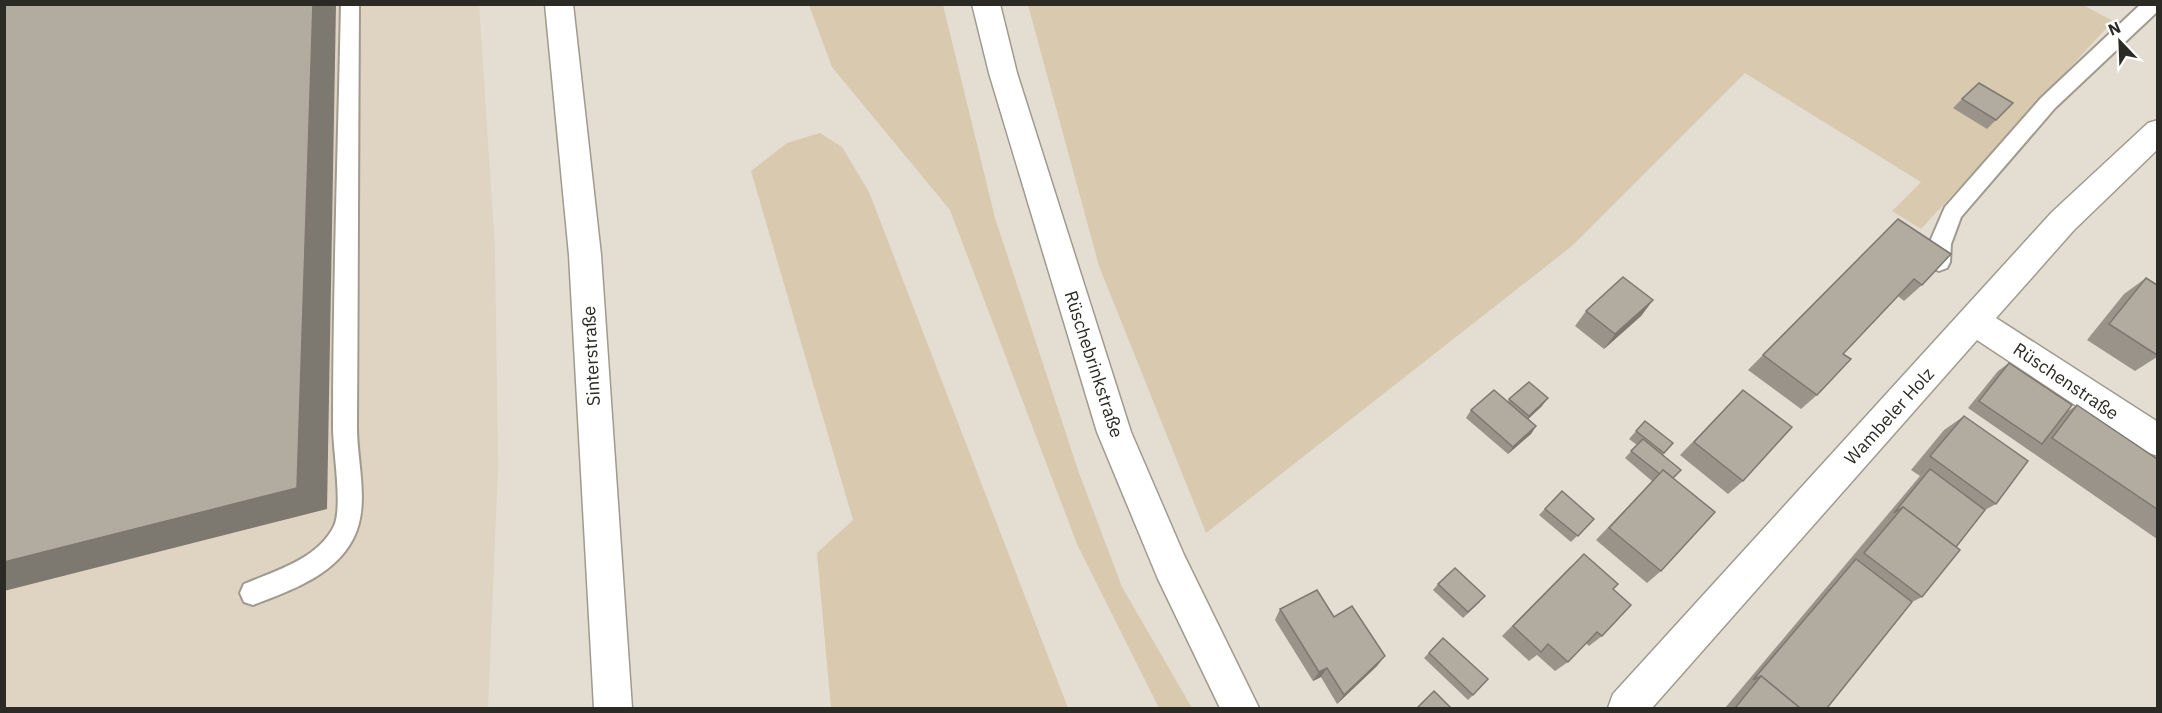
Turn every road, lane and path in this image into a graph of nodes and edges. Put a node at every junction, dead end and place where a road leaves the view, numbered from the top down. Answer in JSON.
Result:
{"nodes":[{"id":1,"x":350,"y":4,"type":"edge"},
{"id":2,"x":559,"y":4,"type":"edge"},
{"id":3,"x":986,"y":4,"type":"edge"},
{"id":4,"x":2153,"y":4,"type":"edge"},
{"id":5,"x":2157,"y":131,"type":"edge"},
{"id":6,"x":1939,"y":262,"type":"edge"},
{"id":7,"x":1975,"y":321,"type":"junction"},
{"id":8,"x":2157,"y":441,"type":"edge"},
{"id":9,"x":253,"y":593,"type":"dead end"},
{"id":10,"x":613,"y":708,"type":"edge"},
{"id":11,"x":1240,"y":708,"type":"edge"},
{"id":12,"x":1628,"y":708,"type":"edge"}],
"edges":[{"from":1,"to":9,"type":"lane"},
{"from":2,"to":10,"type":"street","name":"Sinterstraße"},
{"from":3,"to":11,"type":"street","name":"Rüschebrinkstraße"},
{"from":4,"to":6,"type":"lane"},
{"from":5,"to":7,"type":"street","name":"Wambeler Holz"},
{"from":7,"to":8,"type":"street","name":"Rüschenstraße"},
{"from":7,"to":12,"type":"street","name":"Wambeler Holz"}]}
